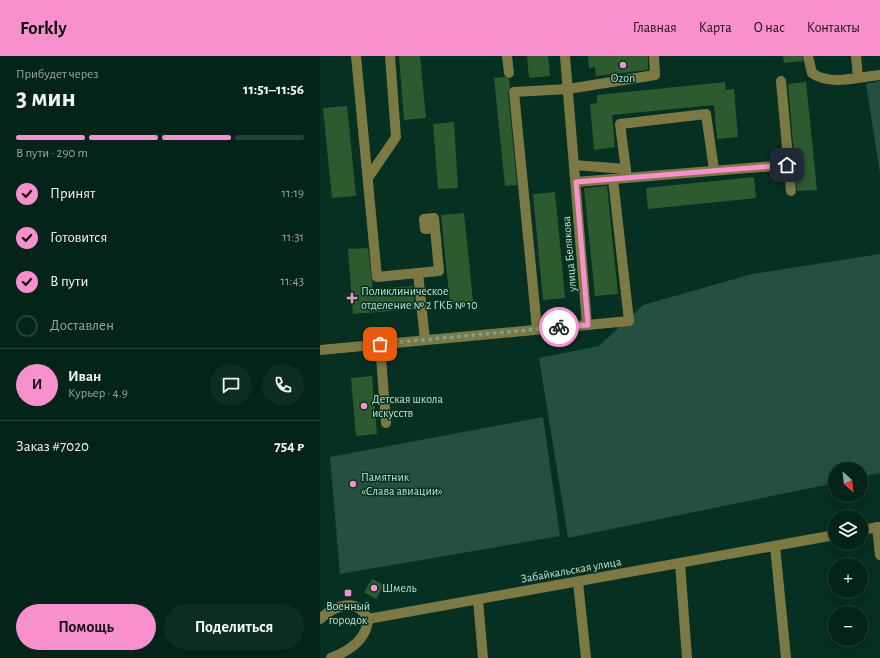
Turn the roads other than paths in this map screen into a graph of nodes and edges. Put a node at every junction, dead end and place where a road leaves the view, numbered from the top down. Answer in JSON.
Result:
{"nodes":[{"id":1,"x":356,"y":56,"type":"edge"},
{"id":2,"x":390,"y":56,"type":"edge"},
{"id":3,"x":507,"y":56,"type":"edge"},
{"id":4,"x":565,"y":56,"type":"edge"},
{"id":5,"x":654,"y":56,"type":"edge"},
{"id":6,"x":808,"y":56,"type":"edge"},
{"id":7,"x":856,"y":56,"type":"edge"},
{"id":8,"x":509,"y":73,"type":"dead end"},
{"id":9,"x":880,"y":75,"type":"edge"},
{"id":10,"x":858,"y":77,"type":"junction"},
{"id":11,"x":781,"y":81,"type":"dead end"},
{"id":12,"x":568,"y":89,"type":"junction"},
{"id":13,"x":574,"y":165,"type":"junction"},
{"id":14,"x":787,"y":165,"type":"junction"},
{"id":15,"x":714,"y":170,"type":"junction"},
{"id":16,"x":626,"y":173,"type":"junction"},
{"id":17,"x":368,"y":178,"type":"junction"},
{"id":18,"x":613,"y":179,"type":"junction"},
{"id":19,"x":576,"y":182,"type":"junction"},
{"id":20,"x":791,"y":191,"type":"dead end"},
{"id":21,"x":435,"y":228,"type":"dead end"},
{"id":22,"x":418,"y":273,"type":"junction"},
{"id":23,"x":588,"y":325,"type":"junction"},
{"id":24,"x":537,"y":329,"type":"junction"},
{"id":25,"x":425,"y":340,"type":"junction"},
{"id":26,"x":380,"y":344,"type":"junction"},
{"id":27,"x":320,"y":350,"type":"edge"},
{"id":28,"x":386,"y":423,"type":"dead end"},
{"id":29,"x":879,"y":527,"type":"edge"},
{"id":30,"x":868,"y":529,"type":"edge"},
{"id":31,"x":828,"y":536,"type":"edge"},
{"id":32,"x":775,"y":546,"type":"junction"},
{"id":33,"x":880,"y":555,"type":"edge"},
{"id":34,"x":680,"y":563,"type":"junction"},
{"id":35,"x":578,"y":582,"type":"junction"},
{"id":36,"x":478,"y":600,"type":"junction"},
{"id":37,"x":320,"y":619,"type":"edge"},
{"id":38,"x":368,"y":619,"type":"junction"},
{"id":39,"x":331,"y":658,"type":"edge"},
{"id":40,"x":483,"y":658,"type":"edge"},
{"id":41,"x":586,"y":658,"type":"edge"},
{"id":42,"x":687,"y":658,"type":"edge"},
{"id":43,"x":786,"y":658,"type":"edge"}],
"edges":[{"from":1,"to":17,"type":"street"},
{"from":2,"to":17,"type":"street"},
{"from":3,"to":8,"type":"street"},
{"from":4,"to":12,"type":"street","name":"улица Белякова"},
{"from":5,"to":12,"type":"street"},
{"from":6,"to":10,"type":"street"},
{"from":7,"to":10,"type":"street"},
{"from":9,"to":10,"type":"street"},
{"from":11,"to":14,"type":"street"},
{"from":12,"to":13,"type":"street","name":"улица Белякова"},
{"from":12,"to":24,"type":"street"},
{"from":13,"to":16,"type":"street"},
{"from":13,"to":19,"type":"street","name":"улица Белякова"},
{"from":14,"to":15,"type":"street"},
{"from":14,"to":20,"type":"street"},
{"from":15,"to":16,"type":"street"},
{"from":15,"to":16,"type":"street"},
{"from":16,"to":18,"type":"street"},
{"from":17,"to":22,"type":"street"},
{"from":18,"to":19,"type":"street"},
{"from":18,"to":23,"type":"street"},
{"from":19,"to":23,"type":"street","name":"улица Белякова"},
{"from":21,"to":22,"type":"street"},
{"from":22,"to":25,"type":"street"},
{"from":23,"to":24,"type":"street"},
{"from":24,"to":25,"type":"street"},
{"from":25,"to":26,"type":"street"},
{"from":26,"to":27,"type":"street"},
{"from":26,"to":28,"type":"street"},
{"from":29,"to":30,"type":"street"},
{"from":29,"to":33,"type":"street"},
{"from":31,"to":32,"type":"street","name":"Забайкальская улица"},
{"from":32,"to":34,"type":"street","name":"Забайкальская улица"},
{"from":32,"to":43,"type":"street"},
{"from":34,"to":35,"type":"street","name":"Забайкальская улица"},
{"from":34,"to":42,"type":"street"},
{"from":35,"to":36,"type":"street","name":"Забайкальская улица"},
{"from":35,"to":41,"type":"street"},
{"from":36,"to":38,"type":"street","name":"Забайкальская улица"},
{"from":36,"to":40,"type":"street"},
{"from":37,"to":38,"type":"street"},
{"from":38,"to":39,"type":"street"}]}
